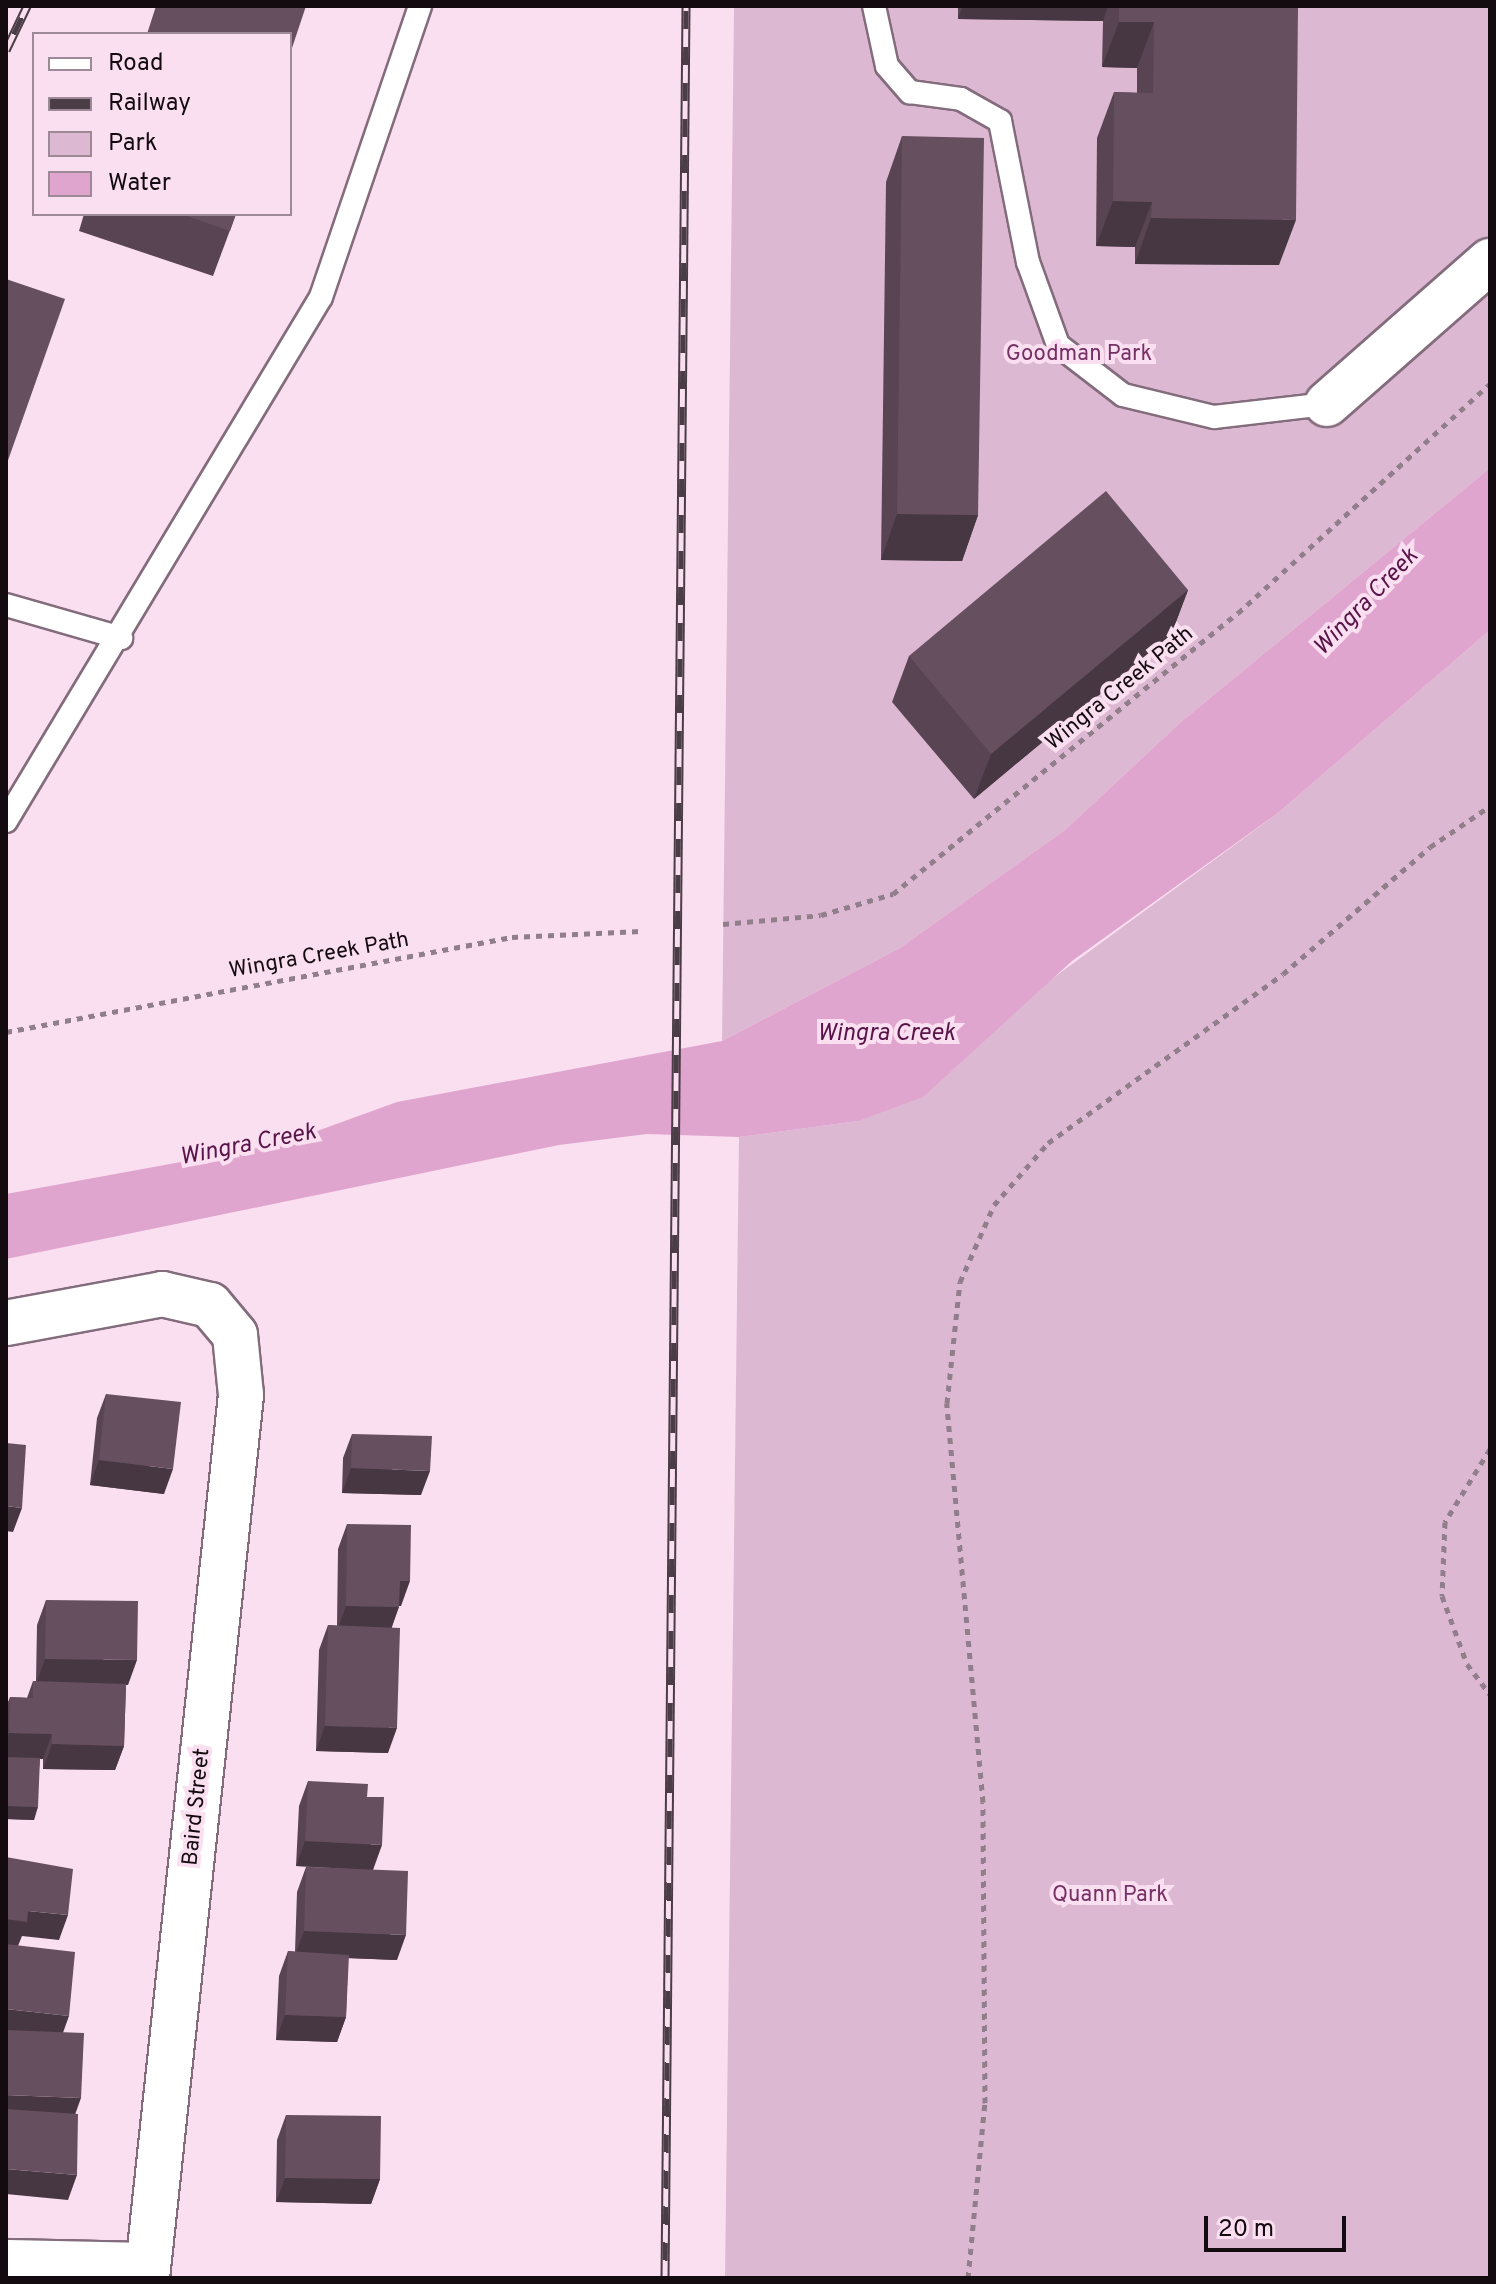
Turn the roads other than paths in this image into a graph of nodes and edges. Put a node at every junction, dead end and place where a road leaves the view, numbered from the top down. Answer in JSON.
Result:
{"nodes":[{"id":1,"x":420,"y":6,"type":"edge"},
{"id":2,"x":874,"y":6,"type":"edge"},
{"id":3,"x":1490,"y":261,"type":"edge"},
{"id":4,"x":1327,"y":404,"type":"joint"},
{"id":5,"x":8,"y":609,"type":"edge"},
{"id":6,"x":121,"y":638,"type":"junction"},
{"id":7,"x":6,"y":821,"type":"edge"},
{"id":8,"x":6,"y":1323,"type":"edge"},
{"id":9,"x":6,"y":2262,"type":"edge"},
{"id":10,"x":148,"y":2272,"type":"edge"}],
"edges":[{"from":1,"to":6,"type":"lane"},
{"from":2,"to":4,"type":"lane"},
{"from":3,"to":4,"type":"street"},
{"from":5,"to":6,"type":"lane"},
{"from":6,"to":7,"type":"lane"},
{"from":8,"to":10,"type":"street","name":"Baird Street"},
{"from":9,"to":10,"type":"street"}]}
